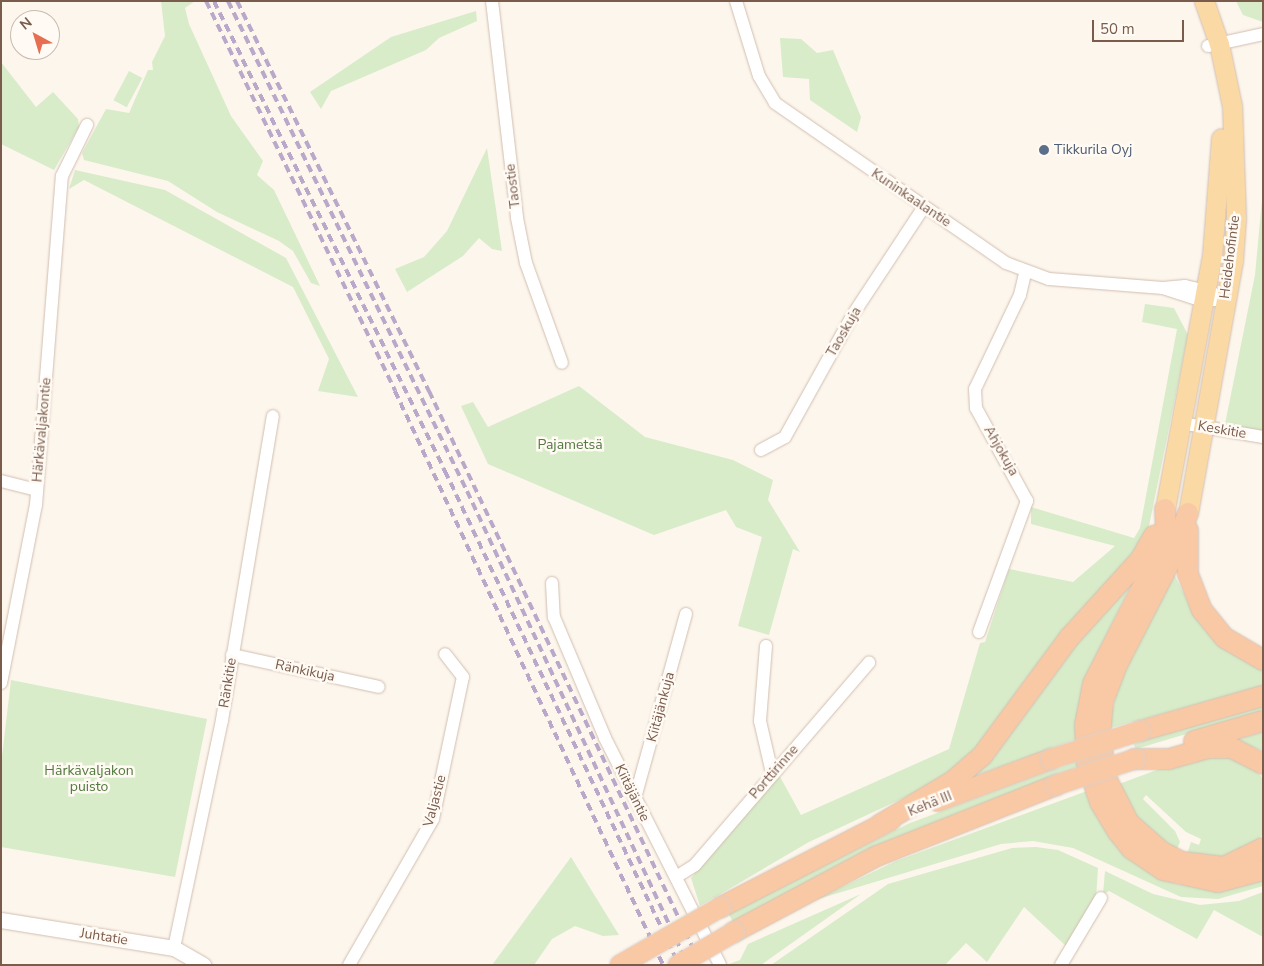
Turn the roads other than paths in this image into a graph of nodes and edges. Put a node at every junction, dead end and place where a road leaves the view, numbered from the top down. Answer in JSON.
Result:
{"nodes":[{"id":1,"x":492,"y":1,"type":"edge"},
{"id":2,"x":736,"y":1,"type":"edge"},
{"id":3,"x":1198,"y":1,"type":"edge"},
{"id":4,"x":1204,"y":1,"type":"edge"},
{"id":5,"x":1263,"y":34,"type":"edge"},
{"id":6,"x":1214,"y":45,"type":"junction"},
{"id":7,"x":87,"y":125,"type":"dead end"},
{"id":8,"x":924,"y":207,"type":"junction"},
{"id":9,"x":1025,"y":273,"type":"junction"},
{"id":10,"x":1204,"y":295,"type":"junction"},
{"id":11,"x":1226,"y":298,"type":"junction"},
{"id":12,"x":562,"y":364,"type":"dead end"},
{"id":13,"x":273,"y":416,"type":"dead end"},
{"id":14,"x":1181,"y":423,"type":"junction"},
{"id":15,"x":1203,"y":426,"type":"junction"},
{"id":16,"x":1263,"y":437,"type":"edge"},
{"id":17,"x":761,"y":450,"type":"dead end"},
{"id":18,"x":1,"y":480,"type":"edge"},
{"id":19,"x":37,"y":490,"type":"junction"},
{"id":20,"x":1165,"y":509,"type":"junction"},
{"id":21,"x":1188,"y":513,"type":"junction"},
{"id":22,"x":552,"y":583,"type":"dead end"},
{"id":23,"x":686,"y":614,"type":"dead end"},
{"id":24,"x":7,"y":620,"type":"edge"},
{"id":25,"x":979,"y":632,"type":"dead end"},
{"id":26,"x":766,"y":646,"type":"dead end"},
{"id":27,"x":446,"y":654,"type":"dead end"},
{"id":28,"x":232,"y":655,"type":"junction"},
{"id":29,"x":1263,"y":660,"type":"edge"},
{"id":30,"x":869,"y":663,"type":"dead end"},
{"id":31,"x":1,"y":683,"type":"edge"},
{"id":32,"x":379,"y":687,"type":"dead end"},
{"id":33,"x":1263,"y":696,"type":"edge"},
{"id":34,"x":1263,"y":721,"type":"edge"},
{"id":35,"x":1135,"y":759,"type":"junction"},
{"id":36,"x":1263,"y":764,"type":"edge"},
{"id":37,"x":772,"y":773,"type":"junction"},
{"id":38,"x":635,"y":798,"type":"junction"},
{"id":39,"x":879,"y":825,"type":"junction"},
{"id":40,"x":1263,"y":848,"type":"edge"},
{"id":41,"x":1263,"y":870,"type":"edge"},
{"id":42,"x":676,"y":877,"type":"junction"},
{"id":43,"x":1101,"y":898,"type":"dead end"},
{"id":44,"x":1,"y":920,"type":"edge"},
{"id":45,"x":174,"y":948,"type":"junction"},
{"id":46,"x":204,"y":965,"type":"edge"},
{"id":47,"x":350,"y":965,"type":"edge"},
{"id":48,"x":620,"y":965,"type":"edge"},
{"id":49,"x":678,"y":965,"type":"edge"},
{"id":50,"x":720,"y":965,"type":"edge"},
{"id":51,"x":1060,"y":965,"type":"edge"}],
"edges":[{"from":1,"to":12,"type":"street","name":"Taostie"},
{"from":2,"to":8,"type":"street","name":"Kuninkaalantie"},
{"from":3,"to":6,"type":"main road","name":"Heidehofintie"},
{"from":4,"to":6,"type":"main road","name":"Heidehofintie"},
{"from":5,"to":6,"type":"street"},
{"from":6,"to":10,"type":"main road","name":"Heidehofintie"},
{"from":6,"to":11,"type":"main road","name":"Heidehofintie"},
{"from":7,"to":19,"type":"street","name":"Härkävaljakontie"},
{"from":8,"to":9,"type":"street","name":"Kuninkaalantie"},
{"from":8,"to":17,"type":"street","name":"Taoskuja"},
{"from":9,"to":10,"type":"street","name":"Kuninkaalantie"},
{"from":9,"to":25,"type":"street","name":"Ahjokuja"},
{"from":10,"to":11,"type":"street","name":"Kuninkaalantie"},
{"from":10,"to":14,"type":"main road","name":"Heidehofintie"},
{"from":11,"to":15,"type":"main road","name":"Heidehofintie"},
{"from":13,"to":28,"type":"street","name":"Ränkitie"},
{"from":14,"to":15,"type":"street","name":"Keskitie"},
{"from":14,"to":20,"type":"main road","name":"Heidehofintie"},
{"from":15,"to":16,"type":"street","name":"Keskitie"},
{"from":15,"to":21,"type":"main road","name":"Heidehofintie"},
{"from":18,"to":19,"type":"street"},
{"from":19,"to":24,"type":"street","name":"Härkävaljakontie"},
{"from":20,"to":39,"type":"highway"},
{"from":20,"to":41,"type":"highway"},
{"from":21,"to":29,"type":"highway"},
{"from":21,"to":40,"type":"highway"},
{"from":22,"to":38,"type":"street","name":"Kiitäjäntie"},
{"from":23,"to":38,"type":"street","name":"Kiitäjänkuja"},
{"from":24,"to":31,"type":"street","name":"Härkävaljakontie"},
{"from":26,"to":37,"type":"street"},
{"from":27,"to":47,"type":"street","name":"Valjastie"},
{"from":28,"to":32,"type":"street","name":"Ränkikuja"},
{"from":28,"to":45,"type":"street","name":"Ränkitie"},
{"from":30,"to":37,"type":"street","name":"Porttirinne"},
{"from":33,"to":39,"type":"highway","name":"Kehä III","bridge":true},
{"from":34,"to":35,"type":"highway","name":"Kehä III"},
{"from":35,"to":36,"type":"highway"},
{"from":35,"to":49,"type":"highway","name":"Kehä III","bridge":true},
{"from":37,"to":42,"type":"street","name":"Porttirinne"},
{"from":38,"to":42,"type":"street","name":"Kiitäjäntie"},
{"from":39,"to":48,"type":"highway","name":"Kehä III","bridge":true},
{"from":42,"to":50,"type":"street","name":"Kiitäjäntie"},
{"from":43,"to":51,"type":"street"},
{"from":44,"to":45,"type":"street","name":"Juhtatie"},
{"from":45,"to":46,"type":"street","name":"Juhtatie"}]}
